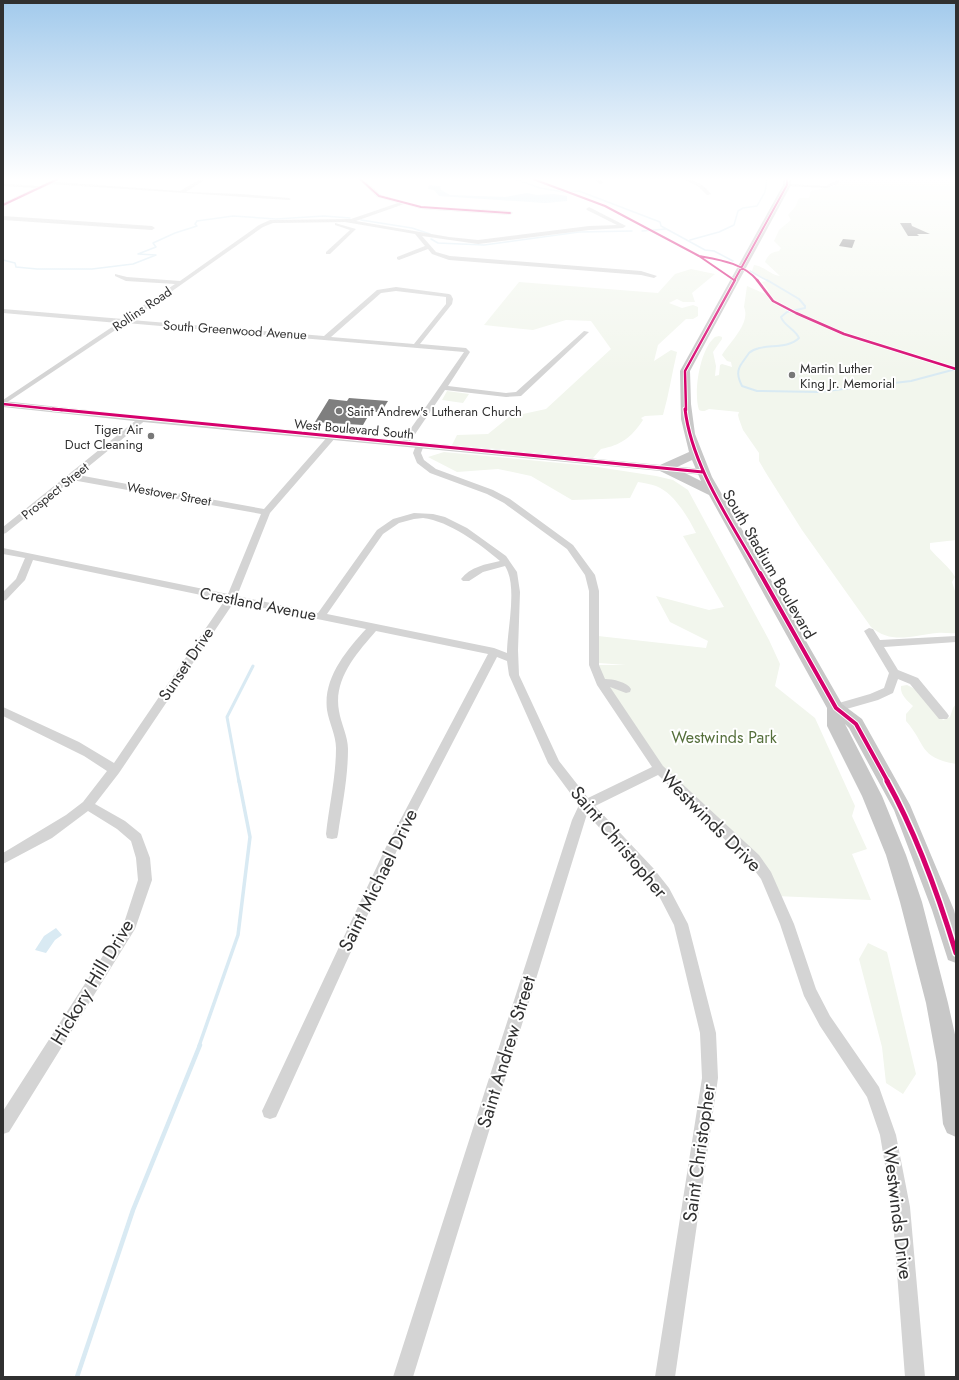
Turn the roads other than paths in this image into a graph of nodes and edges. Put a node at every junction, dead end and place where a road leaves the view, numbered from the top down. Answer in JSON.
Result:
{"nodes":[{"id":1,"x":237,"y":243,"type":"edge"},
{"id":2,"x":338,"y":243,"type":"edge"},
{"id":3,"x":425,"y":243,"type":"edge"},
{"id":4,"x":754,"y":243,"type":"edge"},
{"id":5,"x":428,"y":247,"type":"junction"},
{"id":6,"x":328,"y":252,"type":"dead end"},
{"id":7,"x":399,"y":258,"type":"dead end"},
{"id":8,"x":116,"y":275,"type":"dead end"},
{"id":9,"x":654,"y":276,"type":"dead end"},
{"id":10,"x":181,"y":283,"type":"junction"},
{"id":11,"x":3,"y":311,"type":"edge"},
{"id":12,"x":124,"y":321,"type":"junction"},
{"id":13,"x":586,"y":332,"type":"dead end"},
{"id":14,"x":327,"y":337,"type":"junction"},
{"id":15,"x":417,"y":344,"type":"junction"},
{"id":16,"x":442,"y":387,"type":"junction"},
{"id":17,"x":3,"y":404,"type":"edge"},
{"id":18,"x":143,"y":419,"type":"junction"},
{"id":19,"x":332,"y":437,"type":"junction"},
{"id":20,"x":404,"y":444,"type":"junction"},
{"id":21,"x":420,"y":445,"type":"junction"},
{"id":22,"x":696,"y":453,"type":"junction"},
{"id":23,"x":665,"y":468,"type":"junction"},
{"id":24,"x":703,"y":472,"type":"junction"},
{"id":25,"x":72,"y":477,"type":"junction"},
{"id":26,"x":714,"y":492,"type":"junction"},
{"id":27,"x":266,"y":512,"type":"junction"},
{"id":28,"x":3,"y":531,"type":"edge"},
{"id":29,"x":3,"y":551,"type":"edge"},
{"id":30,"x":30,"y":557,"type":"junction"},
{"id":31,"x":506,"y":563,"type":"junction"},
{"id":32,"x":466,"y":579,"type":"dead end"},
{"id":33,"x":3,"y":598,"type":"edge"},
{"id":34,"x":231,"y":598,"type":"junction"},
{"id":35,"x":321,"y":616,"type":"junction"},
{"id":36,"x":373,"y":628,"type":"junction"},
{"id":37,"x":870,"y":631,"type":"dead end"},
{"id":38,"x":956,"y":639,"type":"edge"},
{"id":39,"x":878,"y":644,"type":"junction"},
{"id":40,"x":494,"y":652,"type":"junction"},
{"id":41,"x":512,"y":659,"type":"junction"},
{"id":42,"x":894,"y":673,"type":"junction"},
{"id":43,"x":601,"y":682,"type":"junction"},
{"id":44,"x":626,"y":689,"type":"dead end"},
{"id":45,"x":836,"y":708,"type":"junction"},
{"id":46,"x":3,"y":711,"type":"edge"},
{"id":47,"x":944,"y":716,"type":"dead end"},
{"id":48,"x":659,"y":769,"type":"junction"},
{"id":49,"x":115,"y":770,"type":"junction"},
{"id":50,"x":586,"y":804,"type":"junction"},
{"id":51,"x":87,"y":805,"type":"junction"},
{"id":52,"x":332,"y":834,"type":"dead end"},
{"id":53,"x":3,"y":859,"type":"edge"},
{"id":54,"x":956,"y":953,"type":"edge"},
{"id":55,"x":270,"y":1112,"type":"dead end"},
{"id":56,"x":956,"y":1124,"type":"edge"},
{"id":57,"x":3,"y":1126,"type":"edge"},
{"id":58,"x":403,"y":1377,"type":"edge"},
{"id":59,"x":664,"y":1377,"type":"edge"},
{"id":60,"x":915,"y":1377,"type":"edge"}],
"edges":[{"from":1,"to":10,"type":"street","name":"Rollins Road"},
{"from":2,"to":6,"type":"street"},
{"from":3,"to":5,"type":"street"},
{"from":4,"to":22,"type":"main road","name":"South Stadium Boulevard"},
{"from":5,"to":7,"type":"street"},
{"from":5,"to":9,"type":"street"},
{"from":8,"to":10,"type":"street"},
{"from":10,"to":12,"type":"street","name":"Rollins Road"},
{"from":11,"to":12,"type":"street","name":"South Greenwood Avenue"},
{"from":12,"to":14,"type":"street","name":"South Greenwood Avenue"},
{"from":12,"to":17,"type":"street","name":"Rollins Road"},
{"from":13,"to":16,"type":"street"},
{"from":14,"to":15,"type":"street","name":"South Greenwood Avenue"},
{"from":14,"to":15,"type":"street"},
{"from":15,"to":16,"type":"street","name":"South Greenwood Avenue"},
{"from":16,"to":20,"type":"street"},
{"from":17,"to":18,"type":"main road","name":"West Boulevard South"},
{"from":18,"to":19,"type":"main road","name":"West Boulevard South"},
{"from":18,"to":25,"type":"street","name":"Prospect Street"},
{"from":19,"to":20,"type":"main road","name":"West Boulevard South"},
{"from":19,"to":27,"type":"street","name":"Sunset Drive"},
{"from":20,"to":21,"type":"main road","name":"West Boulevard South"},
{"from":21,"to":23,"type":"main road","name":"West Boulevard South"},
{"from":21,"to":43,"type":"street","name":"Westwinds Drive"},
{"from":22,"to":23,"type":"main road"},
{"from":22,"to":24,"type":"main road","name":"South Stadium Boulevard"},
{"from":23,"to":24,"type":"main road","name":"West Boulevard South"},
{"from":23,"to":26,"type":"main road"},
{"from":24,"to":26,"type":"main road","name":"South Stadium Boulevard"},
{"from":25,"to":27,"type":"street","name":"Westover Street"},
{"from":25,"to":28,"type":"street","name":"Prospect Street"},
{"from":26,"to":45,"type":"main road","name":"South Stadium Boulevard"},
{"from":27,"to":34,"type":"street","name":"Sunset Drive"},
{"from":29,"to":30,"type":"street","name":"Crestland Avenue"},
{"from":30,"to":33,"type":"street"},
{"from":30,"to":34,"type":"street","name":"Crestland Avenue"},
{"from":31,"to":32,"type":"street"},
{"from":31,"to":35,"type":"street","name":"Saint Christopher"},
{"from":31,"to":41,"type":"street","name":"Saint Christopher"},
{"from":34,"to":35,"type":"street","name":"Crestland Avenue"},
{"from":34,"to":49,"type":"street","name":"Sunset Drive"},
{"from":35,"to":36,"type":"street","name":"Crestland Avenue"},
{"from":36,"to":40,"type":"street","name":"Crestland Avenue"},
{"from":36,"to":52,"type":"street"},
{"from":37,"to":39,"type":"street"},
{"from":38,"to":39,"type":"street"},
{"from":39,"to":42,"type":"street"},
{"from":40,"to":41,"type":"street","name":"Crestland Avenue"},
{"from":40,"to":55,"type":"street","name":"Saint Michael Drive"},
{"from":41,"to":50,"type":"street","name":"Saint Christopher"},
{"from":42,"to":45,"type":"street"},
{"from":42,"to":47,"type":"street"},
{"from":43,"to":44,"type":"street"},
{"from":43,"to":48,"type":"street","name":"Westwinds Drive"},
{"from":45,"to":54,"type":"main road","name":"South Stadium Boulevard"},
{"from":45,"to":56,"type":"main road"},
{"from":46,"to":49,"type":"street"},
{"from":48,"to":50,"type":"street"},
{"from":48,"to":60,"type":"street","name":"Westwinds Drive"},
{"from":49,"to":51,"type":"street","name":"Sunset Drive"},
{"from":50,"to":58,"type":"street","name":"Saint Andrew Street"},
{"from":50,"to":59,"type":"street","name":"Saint Christopher"},
{"from":51,"to":53,"type":"street","name":"Sunset Drive"},
{"from":51,"to":57,"type":"street","name":"Hickory Hill Drive"}]}
